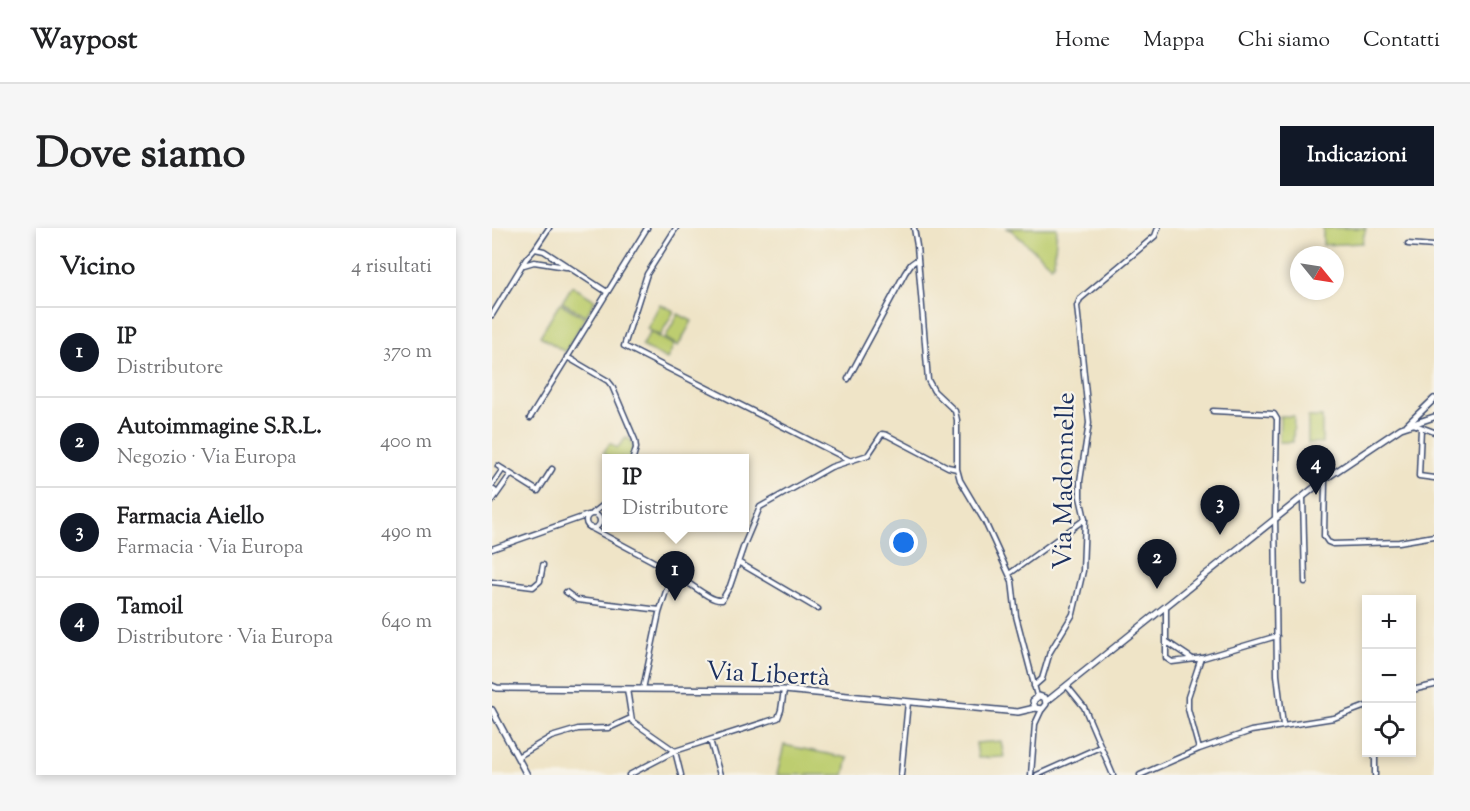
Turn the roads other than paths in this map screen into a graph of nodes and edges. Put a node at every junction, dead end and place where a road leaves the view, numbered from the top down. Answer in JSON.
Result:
{"nodes":[{"id":1,"x":549,"y":228,"type":"edge"},
{"id":2,"x":647,"y":228,"type":"edge"},
{"id":3,"x":676,"y":228,"type":"edge"},
{"id":4,"x":914,"y":228,"type":"edge"},
{"id":5,"x":1158,"y":228,"type":"edge"},
{"id":6,"x":1408,"y":244,"type":"dead end"},
{"id":7,"x":1434,"y":246,"type":"edge"},
{"id":8,"x":535,"y":249,"type":"junction"},
{"id":9,"x":918,"y":259,"type":"junction"},
{"id":10,"x":521,"y":268,"type":"junction"},
{"id":11,"x":569,"y":268,"type":"junction"},
{"id":12,"x":608,"y":292,"type":"junction"},
{"id":13,"x":492,"y":315,"type":"edge"},
{"id":14,"x":567,"y":357,"type":"junction"},
{"id":15,"x":848,"y":379,"type":"dead end"},
{"id":16,"x":1434,"y":399,"type":"edge"},
{"id":17,"x":1213,"y":411,"type":"dead end"},
{"id":18,"x":1434,"y":417,"type":"edge"},
{"id":19,"x":530,"y":418,"type":"dead end"},
{"id":20,"x":1413,"y":424,"type":"junction"},
{"id":21,"x":1403,"y":428,"type":"junction"},
{"id":22,"x":1421,"y":428,"type":"junction"},
{"id":23,"x":1434,"y":432,"type":"edge"},
{"id":24,"x":635,"y":454,"type":"edge"},
{"id":25,"x":849,"y":460,"type":"junction"},
{"id":26,"x":552,"y":469,"type":"dead end"},
{"id":27,"x":957,"y":470,"type":"junction"},
{"id":28,"x":511,"y":474,"type":"junction"},
{"id":29,"x":1434,"y":478,"type":"edge"},
{"id":30,"x":1325,"y":479,"type":"junction"},
{"id":31,"x":492,"y":487,"type":"edge"},
{"id":32,"x":1303,"y":497,"type":"junction"},
{"id":33,"x":494,"y":499,"type":"edge"},
{"id":34,"x":602,"y":505,"type":"edge"},
{"id":35,"x":602,"y":513,"type":"edge"},
{"id":36,"x":590,"y":514,"type":"junction"},
{"id":37,"x":1276,"y":518,"type":"junction"},
{"id":38,"x":1085,"y":519,"type":"junction"},
{"id":39,"x":573,"y":520,"type":"junction"},
{"id":40,"x":600,"y":520,"type":"junction"},
{"id":41,"x":586,"y":525,"type":"junction"},
{"id":42,"x":602,"y":525,"type":"edge"},
{"id":43,"x":592,"y":529,"type":"junction"},
{"id":44,"x":749,"y":531,"type":"edge"},
{"id":45,"x":604,"y":532,"type":"edge"},
{"id":46,"x":749,"y":532,"type":"edge"},
{"id":47,"x":606,"y":536,"type":"junction"},
{"id":48,"x":1434,"y":537,"type":"edge"},
{"id":49,"x":492,"y":549,"type":"edge"},
{"id":50,"x":738,"y":562,"type":"junction"},
{"id":51,"x":543,"y":566,"type":"dead end"},
{"id":52,"x":666,"y":571,"type":"junction"},
{"id":53,"x":1009,"y":574,"type":"junction"},
{"id":54,"x":492,"y":582,"type":"edge"},
{"id":55,"x":1305,"y":582,"type":"dead end"},
{"id":56,"x":566,"y":592,"type":"dead end"},
{"id":57,"x":1166,"y":607,"type":"junction"},
{"id":58,"x":818,"y":609,"type":"dead end"},
{"id":59,"x":660,"y":610,"type":"junction"},
{"id":60,"x":1277,"y":636,"type":"junction"},
{"id":61,"x":1167,"y":642,"type":"junction"},
{"id":62,"x":1201,"y":658,"type":"junction"},
{"id":63,"x":1194,"y":659,"type":"junction"},
{"id":64,"x":1434,"y":684,"type":"edge"},
{"id":65,"x":1034,"y":686,"type":"junction"},
{"id":66,"x":1067,"y":686,"type":"junction"},
{"id":67,"x":494,"y":688,"type":"edge"},
{"id":68,"x":627,"y":689,"type":"junction"},
{"id":69,"x":1416,"y":689,"type":"edge"},
{"id":70,"x":643,"y":690,"type":"junction"},
{"id":71,"x":784,"y":690,"type":"junction"},
{"id":72,"x":1037,"y":696,"type":"junction"},
{"id":73,"x":908,"y":702,"type":"junction"},
{"id":74,"x":1047,"y":702,"type":"junction"},
{"id":75,"x":1035,"y":708,"type":"junction"},
{"id":76,"x":1362,"y":708,"type":"edge"},
{"id":77,"x":1042,"y":709,"type":"junction"},
{"id":78,"x":492,"y":710,"type":"edge"},
{"id":79,"x":631,"y":718,"type":"junction"},
{"id":80,"x":1283,"y":725,"type":"junction"},
{"id":81,"x":710,"y":740,"type":"junction"},
{"id":82,"x":1101,"y":747,"type":"junction"},
{"id":83,"x":1199,"y":749,"type":"junction"},
{"id":84,"x":675,"y":751,"type":"junction"},
{"id":85,"x":519,"y":756,"type":"junction"},
{"id":86,"x":1375,"y":757,"type":"edge"},
{"id":87,"x":527,"y":775,"type":"edge"},
{"id":88,"x":629,"y":775,"type":"edge"},
{"id":89,"x":681,"y":775,"type":"edge"},
{"id":90,"x":720,"y":775,"type":"edge"},
{"id":91,"x":901,"y":775,"type":"edge"},
{"id":92,"x":1030,"y":775,"type":"edge"},
{"id":93,"x":1037,"y":775,"type":"edge"},
{"id":94,"x":1113,"y":775,"type":"edge"},
{"id":95,"x":1140,"y":775,"type":"edge"},
{"id":96,"x":1375,"y":775,"type":"edge"}],
"edges":[{"from":1,"to":8,"type":"street"},
{"from":2,"to":12,"type":"street"},
{"from":3,"to":25,"type":"street"},
{"from":4,"to":9,"type":"street"},
{"from":5,"to":38,"type":"street","name":"Via Madonnelle"},
{"from":6,"to":7,"type":"street"},
{"from":8,"to":10,"type":"street"},
{"from":8,"to":11,"type":"street"},
{"from":9,"to":15,"type":"street"},
{"from":9,"to":27,"type":"street"},
{"from":10,"to":11,"type":"street"},
{"from":10,"to":13,"type":"street"},
{"from":11,"to":12,"type":"street"},
{"from":12,"to":14,"type":"street"},
{"from":14,"to":19,"type":"street"},
{"from":14,"to":24,"type":"street"},
{"from":16,"to":21,"type":"street"},
{"from":17,"to":37,"type":"street"},
{"from":18,"to":20,"type":"street"},
{"from":20,"to":21,"type":"street"},
{"from":20,"to":22,"type":"street"},
{"from":21,"to":30,"type":"street"},
{"from":22,"to":23,"type":"street"},
{"from":22,"to":29,"type":"street"},
{"from":25,"to":27,"type":"street"},
{"from":25,"to":44,"type":"street"},
{"from":26,"to":28,"type":"street"},
{"from":27,"to":53,"type":"street"},
{"from":28,"to":31,"type":"street"},
{"from":28,"to":33,"type":"street"},
{"from":30,"to":32,"type":"street"},
{"from":30,"to":48,"type":"street"},
{"from":31,"to":33,"type":"street"},
{"from":32,"to":37,"type":"street"},
{"from":32,"to":55,"type":"street"},
{"from":34,"to":36,"type":"street"},
{"from":35,"to":40,"type":"street"},
{"from":36,"to":39,"type":"street"},
{"from":36,"to":40,"type":"street"},
{"from":36,"to":41,"type":"street"},
{"from":37,"to":57,"type":"street"},
{"from":37,"to":60,"type":"street"},
{"from":38,"to":53,"type":"street"},
{"from":38,"to":65,"type":"street","name":"Via Madonnelle"},
{"from":39,"to":41,"type":"street"},
{"from":39,"to":49,"type":"street"},
{"from":40,"to":42,"type":"street"},
{"from":40,"to":43,"type":"street"},
{"from":41,"to":43,"type":"street"},
{"from":43,"to":47,"type":"street"},
{"from":45,"to":47,"type":"street"},
{"from":46,"to":50,"type":"street"},
{"from":47,"to":52,"type":"street"},
{"from":50,"to":52,"type":"street"},
{"from":50,"to":58,"type":"street"},
{"from":51,"to":54,"type":"street"},
{"from":52,"to":59,"type":"street"},
{"from":53,"to":65,"type":"street"},
{"from":56,"to":59,"type":"street"},
{"from":57,"to":61,"type":"street"},
{"from":57,"to":66,"type":"street"},
{"from":59,"to":70,"type":"street"},
{"from":60,"to":62,"type":"street"},
{"from":60,"to":80,"type":"street"},
{"from":61,"to":63,"type":"street"},
{"from":61,"to":63,"type":"street"},
{"from":62,"to":63,"type":"street"},
{"from":62,"to":83,"type":"street"},
{"from":64,"to":69,"type":"street"},
{"from":65,"to":72,"type":"street"},
{"from":66,"to":74,"type":"street"},
{"from":66,"to":82,"type":"street"},
{"from":67,"to":68,"type":"street","name":"Via Libertà"},
{"from":68,"to":70,"type":"street","name":"Via Libertà"},
{"from":68,"to":79,"type":"street"},
{"from":70,"to":71,"type":"street","name":"Via Libertà"},
{"from":71,"to":73,"type":"street","name":"Via Libertà"},
{"from":71,"to":81,"type":"street"},
{"from":72,"to":74,"type":"street"},
{"from":72,"to":75,"type":"street"},
{"from":73,"to":75,"type":"street","name":"Via Libertà"},
{"from":73,"to":91,"type":"street"},
{"from":74,"to":77,"type":"street"},
{"from":75,"to":77,"type":"street"},
{"from":76,"to":80,"type":"street"},
{"from":77,"to":92,"type":"street"},
{"from":78,"to":85,"type":"street"},
{"from":79,"to":84,"type":"street"},
{"from":79,"to":85,"type":"street"},
{"from":80,"to":83,"type":"street"},
{"from":81,"to":84,"type":"street"},
{"from":81,"to":90,"type":"street"},
{"from":82,"to":93,"type":"street"},
{"from":82,"to":94,"type":"street"},
{"from":83,"to":95,"type":"street"},
{"from":84,"to":88,"type":"street"},
{"from":84,"to":89,"type":"street"},
{"from":85,"to":87,"type":"street"},
{"from":86,"to":96,"type":"street"}]}
